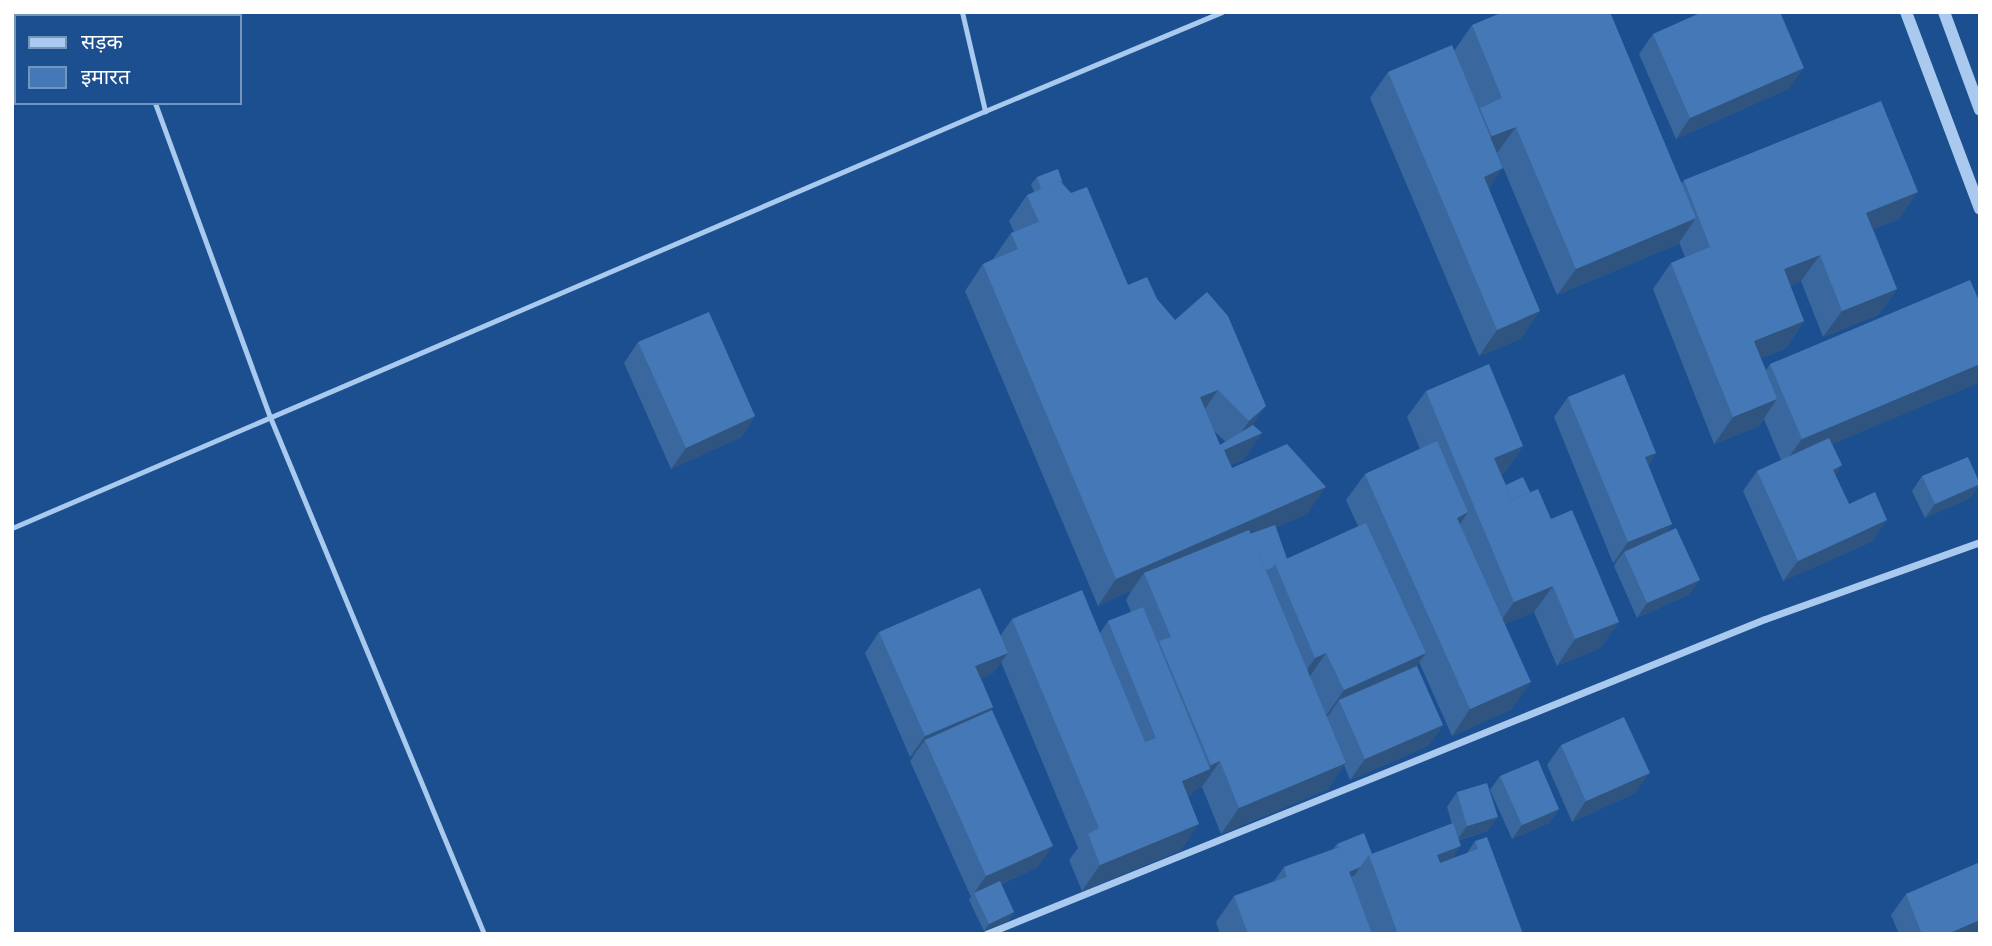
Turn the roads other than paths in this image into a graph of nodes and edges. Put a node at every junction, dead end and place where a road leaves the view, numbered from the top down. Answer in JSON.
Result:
{"nodes":[{"id":1,"x":962,"y":12,"type":"edge"},
{"id":2,"x":1222,"y":12,"type":"edge"},
{"id":3,"x":1906,"y":12,"type":"edge"},
{"id":4,"x":1944,"y":12,"type":"edge"},
{"id":5,"x":156,"y":105,"type":"edge"},
{"id":6,"x":1980,"y":110,"type":"edge"},
{"id":7,"x":985,"y":111,"type":"junction"},
{"id":8,"x":1980,"y":209,"type":"edge"},
{"id":9,"x":271,"y":417,"type":"junction"},
{"id":10,"x":12,"y":528,"type":"edge"},
{"id":11,"x":1980,"y":542,"type":"edge"},
{"id":12,"x":484,"y":934,"type":"edge"},
{"id":13,"x":986,"y":934,"type":"edge"}],
"edges":[{"from":1,"to":7,"type":"lane"},
{"from":2,"to":7,"type":"lane"},
{"from":3,"to":8,"type":"street"},
{"from":4,"to":6,"type":"street"},
{"from":5,"to":9,"type":"lane"},
{"from":7,"to":9,"type":"lane"},
{"from":9,"to":10,"type":"lane"},
{"from":9,"to":12,"type":"lane"},
{"from":11,"to":13,"type":"street"}]}
